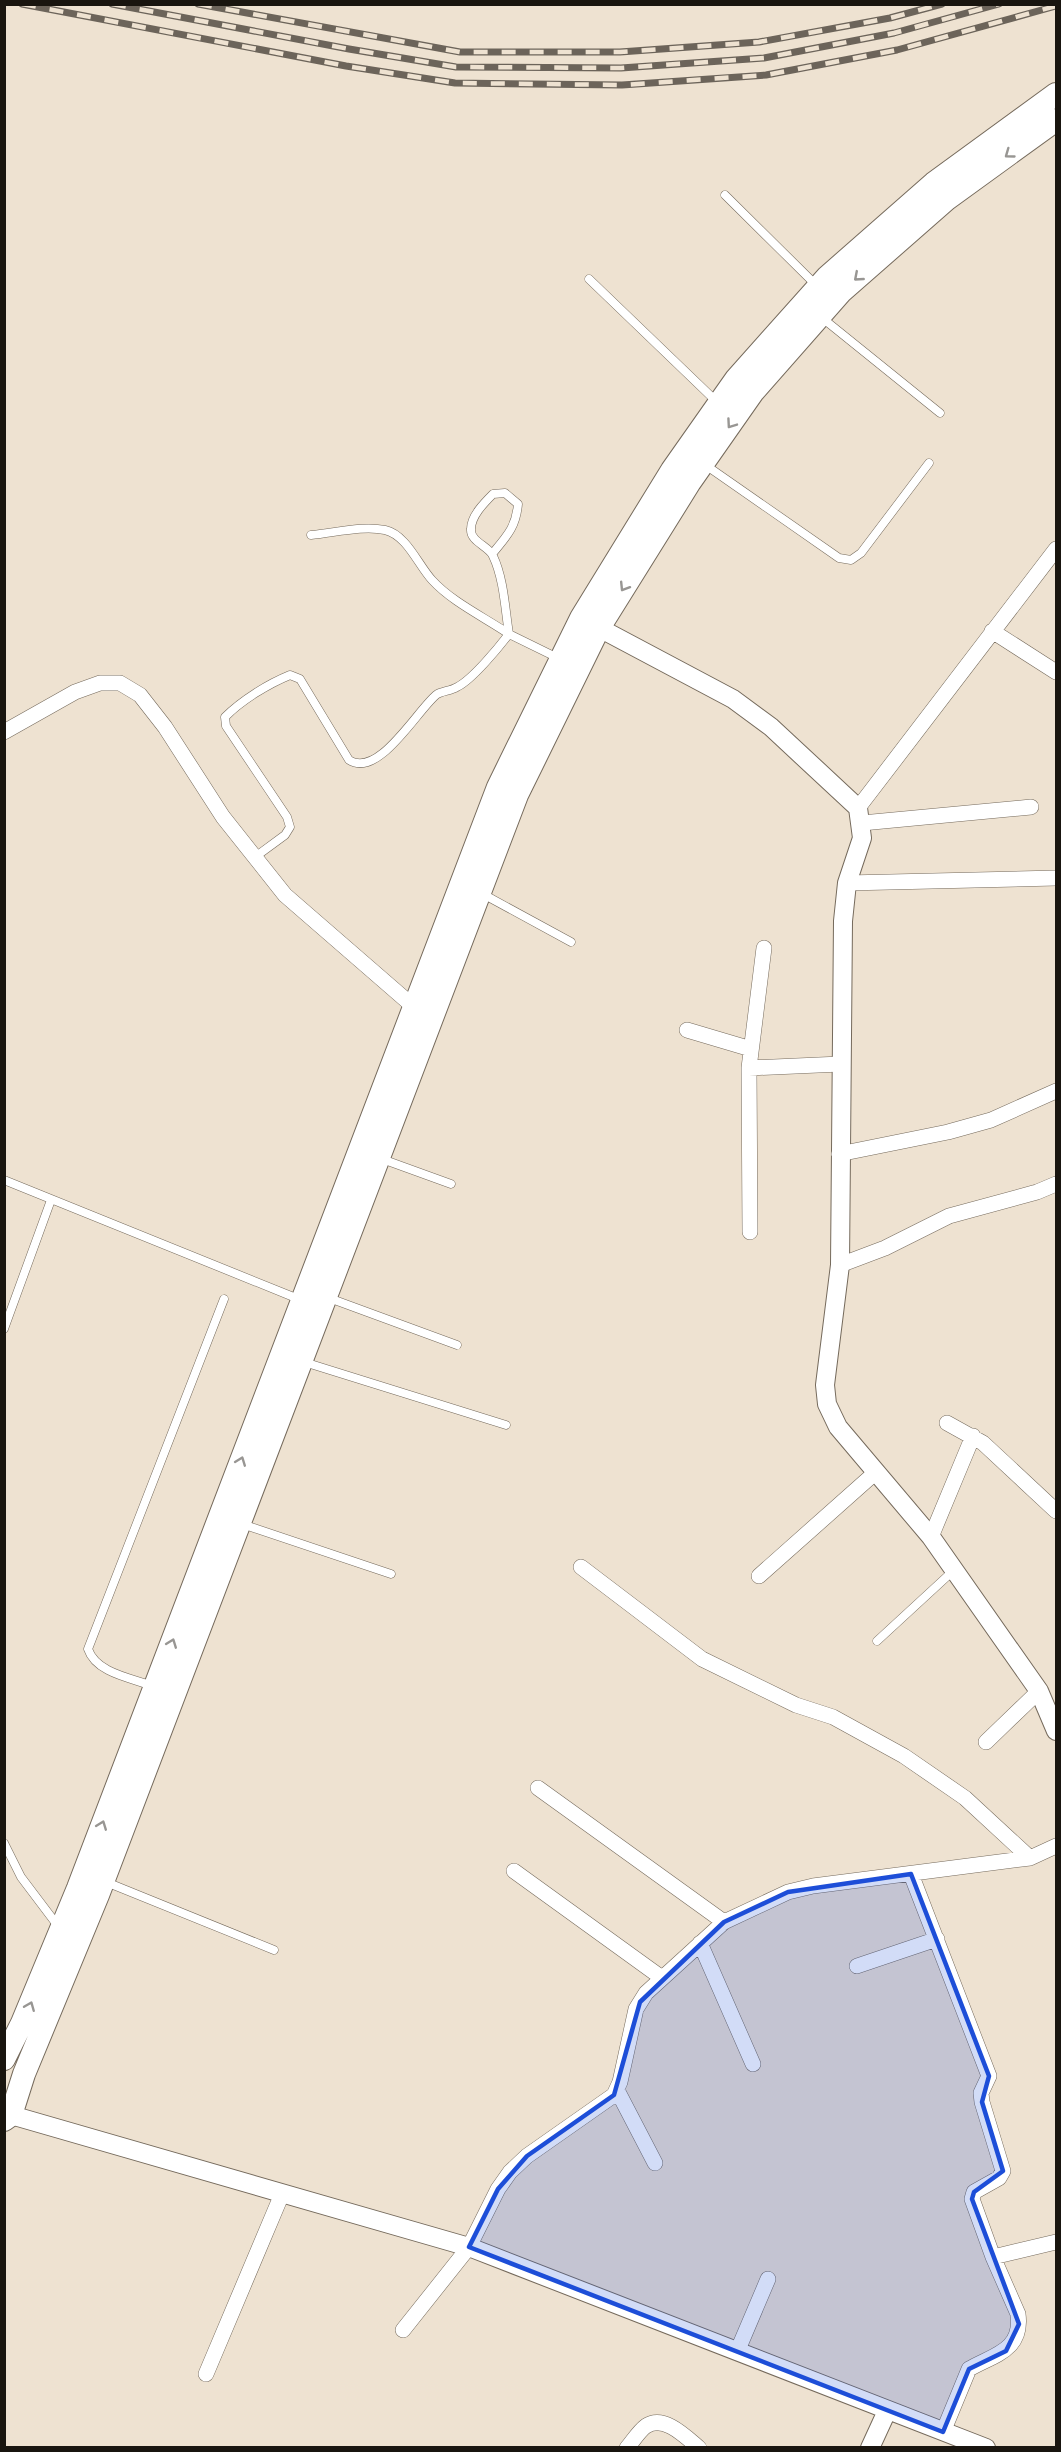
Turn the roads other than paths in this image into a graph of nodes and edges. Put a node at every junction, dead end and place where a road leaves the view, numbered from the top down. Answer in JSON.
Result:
{"nodes":[{"id":1,"x":1056,"y":94,"type":"edge"},
{"id":2,"x":1056,"y":120,"type":"edge"},
{"id":3,"x":725,"y":195,"type":"dead end"},
{"id":4,"x":588,"y":279,"type":"dead end"},
{"id":5,"x":818,"y":287,"type":"junction"},
{"id":6,"x":819,"y":316,"type":"junction"},
{"id":7,"x":719,"y":404,"type":"junction"},
{"id":8,"x":940,"y":412,"type":"dead end"},
{"id":9,"x":703,"y":463,"type":"junction"},
{"id":10,"x":929,"y":463,"type":"dead end"},
{"id":11,"x":311,"y":535,"type":"dead end"},
{"id":12,"x":1056,"y":549,"type":"edge"},
{"id":13,"x":492,"y":554,"type":"junction"},
{"id":14,"x":590,"y":623,"type":"junction"},
{"id":15,"x":992,"y":631,"type":"junction"},
{"id":16,"x":509,"y":634,"type":"junction"},
{"id":17,"x":560,"y":659,"type":"junction"},
{"id":18,"x":1056,"y":672,"type":"edge"},
{"id":19,"x":4,"y":732,"type":"edge"},
{"id":20,"x":1031,"y":807,"type":"dead end"},
{"id":21,"x":860,"y":816,"type":"junction"},
{"id":22,"x":255,"y":857,"type":"junction"},
{"id":23,"x":1056,"y":878,"type":"edge"},
{"id":24,"x":847,"y":883,"type":"junction"},
{"id":25,"x":480,"y":892,"type":"junction"},
{"id":26,"x":571,"y":942,"type":"dead end"},
{"id":27,"x":764,"y":948,"type":"dead end"},
{"id":28,"x":414,"y":1007,"type":"junction"},
{"id":29,"x":687,"y":1030,"type":"dead end"},
{"id":30,"x":752,"y":1049,"type":"junction"},
{"id":31,"x":841,"y":1064,"type":"junction"},
{"id":32,"x":749,"y":1068,"type":"junction"},
{"id":33,"x":1056,"y":1091,"type":"edge"},
{"id":34,"x":839,"y":1154,"type":"junction"},
{"id":35,"x":379,"y":1158,"type":"junction"},
{"id":36,"x":4,"y":1180,"type":"edge"},
{"id":37,"x":451,"y":1184,"type":"dead end"},
{"id":38,"x":1056,"y":1184,"type":"edge"},
{"id":39,"x":51,"y":1200,"type":"junction"},
{"id":40,"x":750,"y":1232,"type":"dead end"},
{"id":41,"x":840,"y":1265,"type":"junction"},
{"id":42,"x":326,"y":1296,"type":"junction"},
{"id":43,"x":224,"y":1299,"type":"dead end"},
{"id":44,"x":302,"y":1300,"type":"junction"},
{"id":45,"x":4,"y":1329,"type":"edge"},
{"id":46,"x":458,"y":1345,"type":"dead end"},
{"id":47,"x":302,"y":1361,"type":"junction"},
{"id":48,"x":946,"y":1423,"type":"dead end"},
{"id":49,"x":506,"y":1425,"type":"dead end"},
{"id":50,"x":973,"y":1436,"type":"junction"},
{"id":51,"x":876,"y":1472,"type":"junction"},
{"id":52,"x":1056,"y":1511,"type":"edge"},
{"id":53,"x":240,"y":1523,"type":"junction"},
{"id":54,"x":931,"y":1538,"type":"junction"},
{"id":55,"x":581,"y":1567,"type":"dead end"},
{"id":56,"x":954,"y":1570,"type":"junction"},
{"id":57,"x":391,"y":1574,"type":"dead end"},
{"id":58,"x":759,"y":1576,"type":"dead end"},
{"id":59,"x":877,"y":1641,"type":"dead end"},
{"id":60,"x":155,"y":1687,"type":"junction"},
{"id":61,"x":1039,"y":1691,"type":"junction"},
{"id":62,"x":1056,"y":1731,"type":"edge"},
{"id":63,"x":986,"y":1742,"type":"dead end"},
{"id":64,"x":538,"y":1788,"type":"dead end"},
{"id":65,"x":4,"y":1843,"type":"edge"},
{"id":66,"x":1056,"y":1846,"type":"edge"},
{"id":67,"x":1030,"y":1858,"type":"junction"},
{"id":68,"x":514,"y":1871,"type":"dead end"},
{"id":69,"x":911,"y":1874,"type":"junction"},
{"id":70,"x":103,"y":1881,"type":"junction"},
{"id":71,"x":724,"y":1922,"type":"junction"},
{"id":72,"x":61,"y":1929,"type":"junction"},
{"id":73,"x":937,"y":1939,"type":"junction"},
{"id":74,"x":700,"y":1943,"type":"junction"},
{"id":75,"x":274,"y":1950,"type":"dead end"},
{"id":76,"x":857,"y":1966,"type":"dead end"},
{"id":77,"x":662,"y":1978,"type":"junction"},
{"id":78,"x":4,"y":2059,"type":"edge"},
{"id":79,"x":753,"y":2064,"type":"dead end"},
{"id":80,"x":617,"y":2090,"type":"junction"},
{"id":81,"x":9,"y":2104,"type":"edge"},
{"id":82,"x":655,"y":2163,"type":"dead end"},
{"id":83,"x":290,"y":2196,"type":"junction"},
{"id":84,"x":1056,"y":2242,"type":"edge"},
{"id":85,"x":469,"y":2247,"type":"junction"},
{"id":86,"x":993,"y":2257,"type":"junction"},
{"id":87,"x":768,"y":2279,"type":"dead end"},
{"id":88,"x":403,"y":2330,"type":"dead end"},
{"id":89,"x":737,"y":2352,"type":"junction"},
{"id":90,"x":206,"y":2374,"type":"dead end"},
{"id":91,"x":887,"y":2411,"type":"junction"},
{"id":92,"x":943,"y":2432,"type":"junction"},
{"id":93,"x":627,"y":2448,"type":"edge"},
{"id":94,"x":699,"y":2448,"type":"edge"},
{"id":95,"x":870,"y":2448,"type":"edge"},
{"id":96,"x":986,"y":2448,"type":"edge"}],
"edges":[{"from":1,"to":5,"type":"main road"},
{"from":2,"to":6,"type":"main road","one_way":true},
{"from":3,"to":5,"type":"lane"},
{"from":4,"to":7,"type":"lane"},
{"from":5,"to":7,"type":"main road"},
{"from":6,"to":8,"type":"lane"},
{"from":6,"to":9,"type":"main road","one_way":true},
{"from":7,"to":14,"type":"main road"},
{"from":9,"to":10,"type":"lane"},
{"from":9,"to":14,"type":"main road","one_way":true},
{"from":11,"to":16,"type":"lane"},
{"from":12,"to":15,"type":"street"},
{"from":13,"to":13,"type":"lane"},
{"from":13,"to":16,"type":"lane"},
{"from":14,"to":17,"type":"main road"},
{"from":14,"to":21,"type":"street"},
{"from":14,"to":25,"type":"main road"},
{"from":15,"to":18,"type":"street"},
{"from":15,"to":21,"type":"street"},
{"from":16,"to":17,"type":"lane"},
{"from":16,"to":22,"type":"lane"},
{"from":17,"to":28,"type":"main road"},
{"from":19,"to":22,"type":"street"},
{"from":20,"to":21,"type":"street"},
{"from":21,"to":24,"type":"street"},
{"from":22,"to":28,"type":"street"},
{"from":23,"to":24,"type":"street"},
{"from":24,"to":31,"type":"street"},
{"from":25,"to":26,"type":"lane"},
{"from":25,"to":35,"type":"main road"},
{"from":27,"to":30,"type":"street"},
{"from":28,"to":44,"type":"main road"},
{"from":29,"to":30,"type":"street"},
{"from":30,"to":32,"type":"street"},
{"from":31,"to":32,"type":"street"},
{"from":31,"to":34,"type":"street"},
{"from":32,"to":40,"type":"street"},
{"from":33,"to":34,"type":"street"},
{"from":34,"to":41,"type":"street"},
{"from":35,"to":37,"type":"lane"},
{"from":35,"to":42,"type":"main road"},
{"from":36,"to":39,"type":"lane"},
{"from":38,"to":41,"type":"street"},
{"from":39,"to":44,"type":"lane"},
{"from":39,"to":45,"type":"lane"},
{"from":41,"to":51,"type":"street"},
{"from":42,"to":46,"type":"lane"},
{"from":42,"to":47,"type":"main road"},
{"from":43,"to":60,"type":"lane"},
{"from":60,"to":44,"type":"main road","one_way":true},
{"from":47,"to":49,"type":"lane"},
{"from":47,"to":53,"type":"main road"},
{"from":48,"to":50,"type":"street"},
{"from":50,"to":52,"type":"street"},
{"from":50,"to":54,"type":"street"},
{"from":51,"to":54,"type":"street"},
{"from":51,"to":58,"type":"street"},
{"from":53,"to":57,"type":"lane"},
{"from":53,"to":70,"type":"main road"},
{"from":54,"to":56,"type":"street"},
{"from":55,"to":67,"type":"street"},
{"from":56,"to":59,"type":"lane"},
{"from":56,"to":61,"type":"street"},
{"from":72,"to":60,"type":"main road","one_way":true},
{"from":61,"to":62,"type":"street"},
{"from":61,"to":63,"type":"street"},
{"from":64,"to":71,"type":"street"},
{"from":65,"to":72,"type":"lane"},
{"from":66,"to":67,"type":"street"},
{"from":67,"to":69,"type":"street"},
{"from":68,"to":77,"type":"street"},
{"from":69,"to":71,"type":"street"},
{"from":69,"to":73,"type":"street"},
{"from":70,"to":75,"type":"lane"},
{"from":70,"to":81,"type":"main road"},
{"from":71,"to":74,"type":"street"},
{"from":78,"to":72,"type":"main road","one_way":true},
{"from":73,"to":76,"type":"street"},
{"from":73,"to":86,"type":"street"},
{"from":74,"to":77,"type":"street"},
{"from":74,"to":79,"type":"street"},
{"from":77,"to":80,"type":"street"},
{"from":80,"to":82,"type":"street"},
{"from":80,"to":85,"type":"street"},
{"from":81,"to":83,"type":"street"},
{"from":83,"to":85,"type":"street"},
{"from":83,"to":90,"type":"street"},
{"from":84,"to":86,"type":"street"},
{"from":85,"to":88,"type":"street"},
{"from":85,"to":89,"type":"street"},
{"from":86,"to":92,"type":"street"},
{"from":87,"to":89,"type":"street"},
{"from":89,"to":91,"type":"street"},
{"from":91,"to":92,"type":"street"},
{"from":91,"to":95,"type":"street"},
{"from":92,"to":96,"type":"street"},
{"from":93,"to":94,"type":"street"}]}
